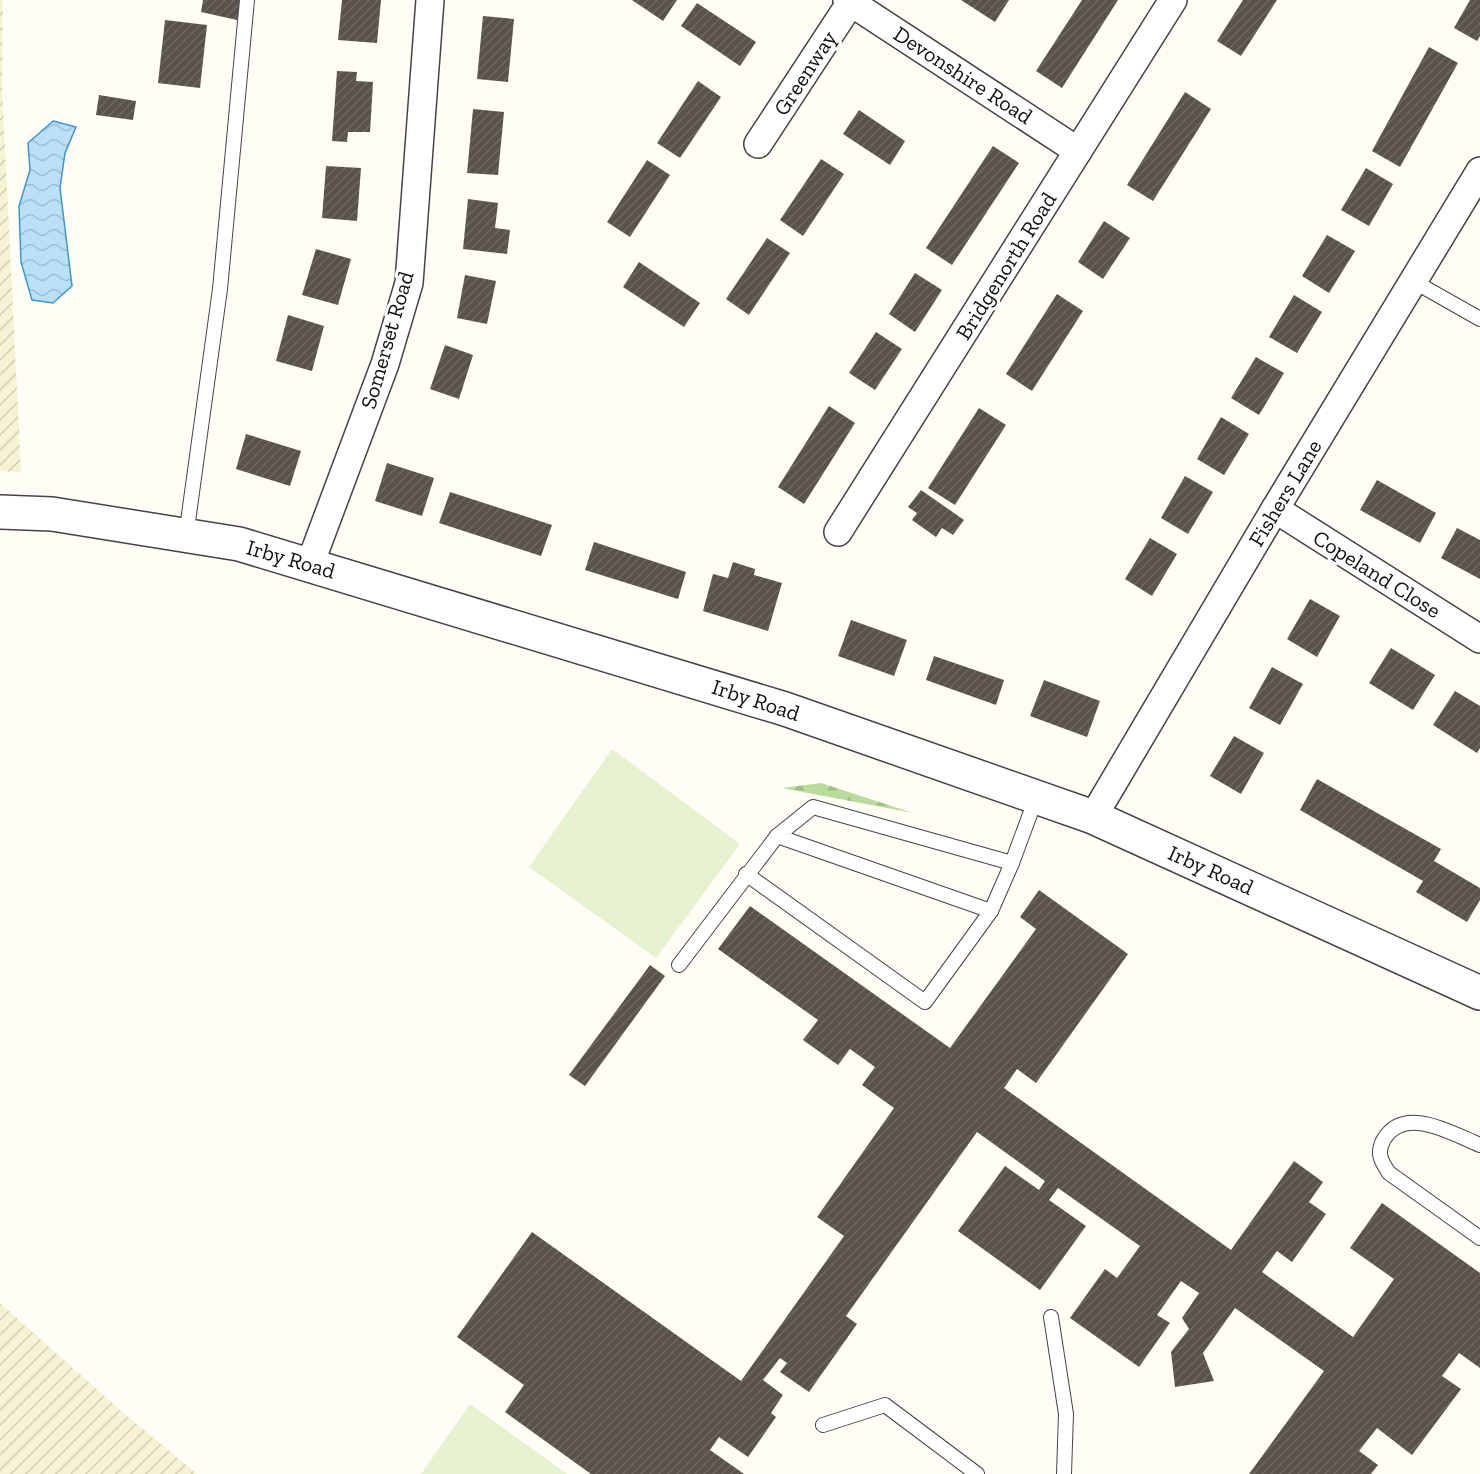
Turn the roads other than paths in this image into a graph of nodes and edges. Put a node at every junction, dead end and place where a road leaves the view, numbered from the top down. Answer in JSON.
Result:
{"nodes":[{"id":1,"x":247,"y":0,"type":"edge"},
{"id":2,"x":430,"y":0,"type":"edge"},
{"id":3,"x":1173,"y":0,"type":"edge"},
{"id":4,"x":849,"y":1,"type":"edge"},
{"id":5,"x":758,"y":144,"type":"dead end"},
{"id":6,"x":1078,"y":151,"type":"junction"},
{"id":7,"x":1480,"y":171,"type":"edge"},
{"id":8,"x":1413,"y":281,"type":"junction"},
{"id":9,"x":1480,"y":319,"type":"edge"},
{"id":10,"x":1275,"y":510,"type":"junction"},
{"id":11,"x":0,"y":512,"type":"edge"},
{"id":12,"x":838,"y":532,"type":"dead end"},
{"id":13,"x":186,"y":536,"type":"junction"},
{"id":14,"x":310,"y":564,"type":"junction"},
{"id":15,"x":1480,"y":639,"type":"edge"},
{"id":16,"x":1036,"y":798,"type":"junction"},
{"id":17,"x":1093,"y":817,"type":"junction"},
{"id":18,"x":777,"y":836,"type":"junction"},
{"id":19,"x":1012,"y":863,"type":"junction"},
{"id":20,"x":746,"y":874,"type":"junction"},
{"id":21,"x":991,"y":911,"type":"junction"},
{"id":22,"x":679,"y":965,"type":"dead end"},
{"id":23,"x":1480,"y":993,"type":"edge"},
{"id":24,"x":1480,"y":1144,"type":"edge"},
{"id":25,"x":1480,"y":1238,"type":"edge"},
{"id":26,"x":1051,"y":1317,"type":"dead end"},
{"id":27,"x":823,"y":1425,"type":"dead end"},
{"id":28,"x":977,"y":1474,"type":"edge"},
{"id":29,"x":1064,"y":1474,"type":"edge"}],
"edges":[{"from":1,"to":13,"type":"lane"},
{"from":2,"to":14,"type":"street","name":"Somerset Road"},
{"from":3,"to":6,"type":"street","name":"Bridgenorth Road"},
{"from":4,"to":5,"type":"street","name":"Greenway"},
{"from":4,"to":6,"type":"street","name":"Devonshire Road"},
{"from":6,"to":12,"type":"street","name":"Bridgenorth Road"},
{"from":7,"to":8,"type":"street","name":"Fishers Lane"},
{"from":8,"to":9,"type":"lane"},
{"from":8,"to":10,"type":"street","name":"Fishers Lane"},
{"from":10,"to":15,"type":"street","name":"Copeland Close"},
{"from":10,"to":17,"type":"street","name":"Fishers Lane"},
{"from":11,"to":13,"type":"street","name":"Irby Road"},
{"from":13,"to":14,"type":"street","name":"Irby Road"},
{"from":14,"to":16,"type":"street","name":"Irby Road"},
{"from":16,"to":17,"type":"street","name":"Irby Road"},
{"from":16,"to":19,"type":"lane"},
{"from":17,"to":23,"type":"street","name":"Irby Road"},
{"from":18,"to":19,"type":"lane"},
{"from":18,"to":20,"type":"lane"},
{"from":18,"to":21,"type":"lane"},
{"from":19,"to":21,"type":"lane"},
{"from":20,"to":21,"type":"lane"},
{"from":20,"to":22,"type":"lane"},
{"from":24,"to":25,"type":"lane"},
{"from":26,"to":29,"type":"lane"},
{"from":27,"to":28,"type":"lane"}]}
